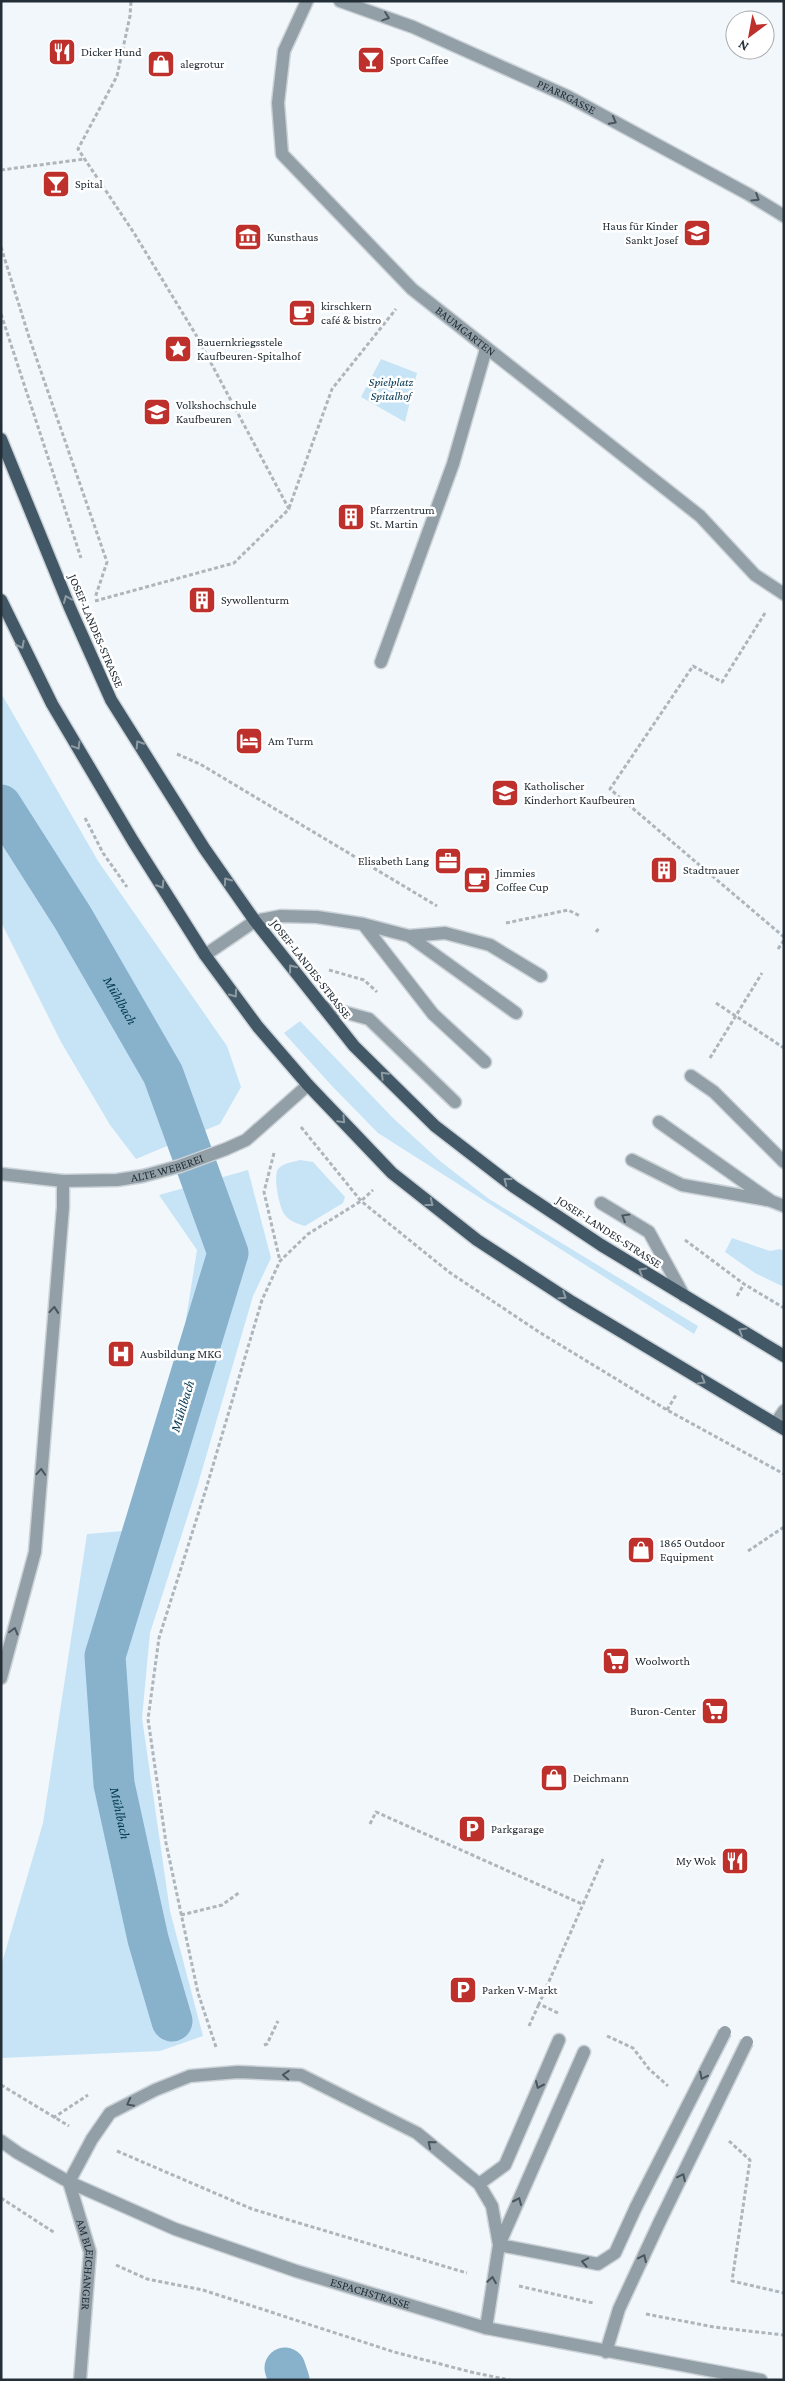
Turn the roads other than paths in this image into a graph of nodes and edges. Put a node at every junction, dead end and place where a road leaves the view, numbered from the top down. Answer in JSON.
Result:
{"nodes":[{"id":1,"x":307,"y":1,"type":"edge"},
{"id":2,"x":340,"y":1,"type":"edge"},
{"id":3,"x":784,"y":216,"type":"edge"},
{"id":4,"x":486,"y":349,"type":"junction"},
{"id":5,"x":1,"y":439,"type":"edge"},
{"id":6,"x":781,"y":592,"type":"edge"},
{"id":7,"x":1,"y":600,"type":"edge"},
{"id":8,"x":381,"y":662,"type":"dead end"},
{"id":9,"x":255,"y":921,"type":"junction"},
{"id":10,"x":364,"y":924,"type":"junction"},
{"id":11,"x":409,"y":936,"type":"junction"},
{"id":12,"x":205,"y":955,"type":"junction"},
{"id":13,"x":541,"y":976,"type":"dead end"},
{"id":14,"x":322,"y":1006,"type":"junction"},
{"id":15,"x":516,"y":1013,"type":"dead end"},
{"id":16,"x":485,"y":1062,"type":"dead end"},
{"id":17,"x":691,"y":1076,"type":"dead end"},
{"id":18,"x":308,"y":1085,"type":"junction"},
{"id":19,"x":455,"y":1102,"type":"dead end"},
{"id":20,"x":659,"y":1122,"type":"dead end"},
{"id":21,"x":632,"y":1160,"type":"dead end"},
{"id":22,"x":784,"y":1162,"type":"edge"},
{"id":23,"x":1,"y":1174,"type":"edge"},
{"id":24,"x":63,"y":1181,"type":"junction"},
{"id":25,"x":772,"y":1201,"type":"junction"},
{"id":26,"x":601,"y":1203,"type":"dead end"},
{"id":27,"x":784,"y":1206,"type":"edge"},
{"id":28,"x":684,"y":1296,"type":"junction"},
{"id":29,"x":784,"y":1356,"type":"edge"},
{"id":30,"x":784,"y":1411,"type":"edge"},
{"id":31,"x":779,"y":1427,"type":"edge"},
{"id":32,"x":1,"y":1678,"type":"edge"},
{"id":33,"x":726,"y":2032,"type":"dead end"},
{"id":34,"x":559,"y":2040,"type":"dead end"},
{"id":35,"x":747,"y":2042,"type":"dead end"},
{"id":36,"x":584,"y":2052,"type":"dead end"},
{"id":37,"x":1,"y":2141,"type":"edge"},
{"id":38,"x":69,"y":2182,"type":"junction"},
{"id":39,"x":479,"y":2184,"type":"junction"},
{"id":40,"x":499,"y":2245,"type":"junction"},
{"id":41,"x":486,"y":2328,"type":"junction"},
{"id":42,"x":606,"y":2352,"type":"junction"},
{"id":43,"x":80,"y":2380,"type":"edge"},
{"id":44,"x":761,"y":2380,"type":"edge"}],
"edges":[{"from":1,"to":4,"type":"street","name":"BAUMGARTEN"},
{"from":2,"to":3,"type":"street","name":"PFARRGASSE","one_way":true},
{"from":4,"to":6,"type":"street","name":"BAUMGARTEN"},
{"from":4,"to":8,"type":"street"},
{"from":9,"to":5,"type":"main road","name":"JOSEF-LANDES-STRASSE","one_way":true},
{"from":7,"to":12,"type":"main road","one_way":true},
{"from":9,"to":10,"type":"street"},
{"from":9,"to":12,"type":"street"},
{"from":14,"to":9,"type":"main road","name":"JOSEF-LANDES-STRASSE","one_way":true},
{"from":10,"to":11,"type":"street"},
{"from":10,"to":16,"type":"street"},
{"from":11,"to":13,"type":"street"},
{"from":11,"to":15,"type":"street"},
{"from":12,"to":18,"type":"main road","one_way":true},
{"from":14,"to":19,"type":"street"},
{"from":28,"to":14,"type":"main road","name":"JOSEF-LANDES-STRASSE","one_way":true},
{"from":17,"to":22,"type":"street"},
{"from":18,"to":24,"type":"street","name":"ALTE WEBEREI"},
{"from":18,"to":31,"type":"main road","one_way":true},
{"from":20,"to":25,"type":"street"},
{"from":21,"to":25,"type":"street"},
{"from":23,"to":24,"type":"street","name":"ALTE WEBEREI"},
{"from":32,"to":24,"type":"street","one_way":true},
{"from":25,"to":27,"type":"street"},
{"from":28,"to":26,"type":"street","one_way":true},
{"from":29,"to":28,"type":"main road","name":"JOSEF-LANDES-STRASSE","one_way":true},
{"from":30,"to":31,"type":"street"},
{"from":33,"to":40,"type":"street","one_way":true,"bridge":true},
{"from":34,"to":39,"type":"street","one_way":true},
{"from":42,"to":35,"type":"street","one_way":true,"bridge":true},
{"from":40,"to":36,"type":"street","one_way":true},
{"from":37,"to":38,"type":"street","name":"ESPACHSTRASSE"},
{"from":39,"to":38,"type":"street","one_way":true},
{"from":38,"to":41,"type":"street","name":"ESPACHSTRASSE"},
{"from":38,"to":43,"type":"street","name":"AM BLEICHANGER"},
{"from":39,"to":40,"type":"street"},
{"from":41,"to":40,"type":"street","one_way":true},
{"from":41,"to":42,"type":"street","name":"ESPACHSTRASSE"},
{"from":42,"to":44,"type":"street","name":"ESPACHSTRASSE"}]}
